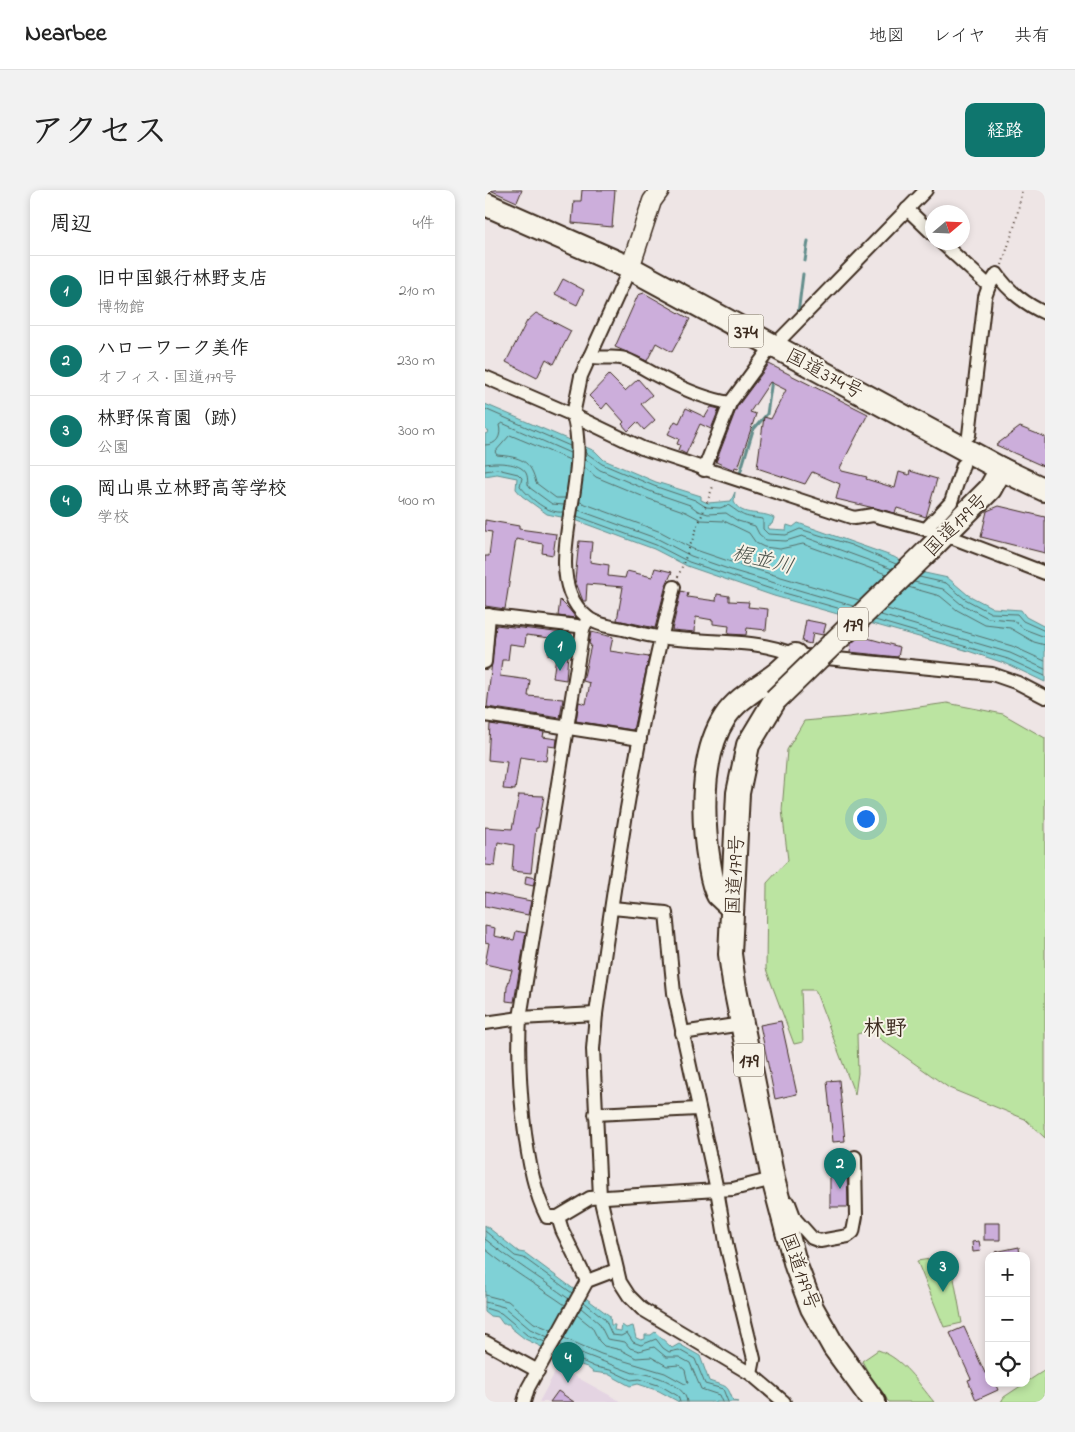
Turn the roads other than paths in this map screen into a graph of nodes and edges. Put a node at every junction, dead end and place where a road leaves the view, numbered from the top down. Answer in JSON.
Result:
{"nodes":[{"id":1,"x":660,"y":190,"type":"edge"},
{"id":2,"x":926,"y":190,"type":"edge"},
{"id":3,"x":485,"y":204,"type":"edge"},
{"id":4,"x":907,"y":209,"type":"junction"},
{"id":5,"x":925,"y":226,"type":"edge"},
{"id":6,"x":950,"y":250,"type":"edge"},
{"id":7,"x":630,"y":268,"type":"junction"},
{"id":8,"x":989,"y":286,"type":"junction"},
{"id":9,"x":1045,"y":313,"type":"edge"},
{"id":10,"x":775,"y":347,"type":"junction"},
{"id":11,"x":590,"y":356,"type":"junction"},
{"id":12,"x":485,"y":377,"type":"edge"},
{"id":13,"x":730,"y":403,"type":"junction"},
{"id":14,"x":573,"y":415,"type":"junction"},
{"id":15,"x":969,"y":435,"type":"dead end"},
{"id":16,"x":963,"y":465,"type":"dead end"},
{"id":17,"x":1001,"y":468,"type":"junction"},
{"id":18,"x":704,"y":470,"type":"junction"},
{"id":19,"x":1045,"y":490,"type":"edge"},
{"id":20,"x":930,"y":536,"type":"junction"},
{"id":21,"x":956,"y":539,"type":"dead end"},
{"id":22,"x":1045,"y":573,"type":"edge"},
{"id":23,"x":674,"y":587,"type":"dead end"},
{"id":24,"x":487,"y":615,"type":"edge"},
{"id":25,"x":585,"y":624,"type":"junction"},
{"id":26,"x":661,"y":638,"type":"junction"},
{"id":27,"x":795,"y":655,"type":"junction"},
{"id":28,"x":485,"y":662,"type":"edge"},
{"id":29,"x":1045,"y":696,"type":"edge"},
{"id":30,"x":485,"y":716,"type":"edge"},
{"id":31,"x":567,"y":728,"type":"junction"},
{"id":32,"x":639,"y":739,"type":"junction"},
{"id":33,"x":612,"y":908,"type":"junction"},
{"id":34,"x":732,"y":908,"type":"junction"},
{"id":35,"x":596,"y":1014,"type":"junction"},
{"id":36,"x":520,"y":1018,"type":"junction"},
{"id":37,"x":485,"y":1022,"type":"edge"},
{"id":38,"x":742,"y":1024,"type":"junction"},
{"id":39,"x":682,"y":1033,"type":"junction"},
{"id":40,"x":698,"y":1109,"type":"junction"},
{"id":41,"x":595,"y":1114,"type":"junction"},
{"id":42,"x":855,"y":1157,"type":"dead end"},
{"id":43,"x":773,"y":1179,"type":"junction"},
{"id":44,"x":717,"y":1190,"type":"junction"},
{"id":45,"x":600,"y":1197,"type":"junction"},
{"id":46,"x":558,"y":1217,"type":"junction"},
{"id":47,"x":616,"y":1270,"type":"junction"},
{"id":48,"x":585,"y":1284,"type":"junction"},
{"id":49,"x":485,"y":1342,"type":"edge"},
{"id":50,"x":540,"y":1367,"type":"junction"},
{"id":51,"x":751,"y":1374,"type":"junction"},
{"id":52,"x":524,"y":1402,"type":"edge"},
{"id":53,"x":784,"y":1402,"type":"edge"},
{"id":54,"x":874,"y":1402,"type":"edge"}],
"edges":[{"from":1,"to":7,"type":"street"},
{"from":2,"to":4,"type":"street"},
{"from":3,"to":7,"type":"highway","name":"国道374号","number":"374"},
{"from":4,"to":5,"type":"street"},
{"from":4,"to":10,"type":"street"},
{"from":6,"to":8,"type":"street"},
{"from":7,"to":10,"type":"highway","name":"国道374号","number":"374"},
{"from":7,"to":11,"type":"street"},
{"from":8,"to":9,"type":"street"},
{"from":8,"to":15,"type":"street"},
{"from":10,"to":13,"type":"street"},
{"from":10,"to":17,"type":"highway","name":"国道374号","number":"374"},
{"from":11,"to":13,"type":"street"},
{"from":11,"to":14,"type":"street"},
{"from":12,"to":14,"type":"street"},
{"from":13,"to":18,"type":"street"},
{"from":14,"to":18,"type":"street"},
{"from":14,"to":25,"type":"street"},
{"from":16,"to":20,"type":"street"},
{"from":17,"to":19,"type":"highway"},
{"from":17,"to":20,"type":"highway","name":"国道179号","number":"179"},
{"from":18,"to":20,"type":"street"},
{"from":20,"to":34,"type":"highway","name":"国道179号","number":"179","bridge":true},
{"from":21,"to":22,"type":"street"},
{"from":23,"to":26,"type":"street"},
{"from":24,"to":25,"type":"street"},
{"from":24,"to":28,"type":"street"},
{"from":25,"to":26,"type":"street"},
{"from":25,"to":31,"type":"street"},
{"from":26,"to":27,"type":"street"},
{"from":26,"to":32,"type":"street"},
{"from":27,"to":29,"type":"street"},
{"from":27,"to":34,"type":"highway"},
{"from":30,"to":31,"type":"street"},
{"from":31,"to":32,"type":"street"},
{"from":31,"to":36,"type":"street"},
{"from":32,"to":33,"type":"street"},
{"from":33,"to":35,"type":"street"},
{"from":33,"to":39,"type":"street"},
{"from":34,"to":38,"type":"highway","name":"国道179号","number":"179"},
{"from":35,"to":36,"type":"street"},
{"from":35,"to":41,"type":"street"},
{"from":36,"to":37,"type":"street"},
{"from":36,"to":46,"type":"street"},
{"from":38,"to":39,"type":"street"},
{"from":38,"to":43,"type":"highway","name":"国道179号","number":"179"},
{"from":39,"to":40,"type":"street"},
{"from":40,"to":41,"type":"street"},
{"from":40,"to":44,"type":"street"},
{"from":41,"to":45,"type":"street"},
{"from":42,"to":43,"type":"street"},
{"from":43,"to":44,"type":"street"},
{"from":43,"to":54,"type":"highway","name":"国道179号","number":"179"},
{"from":44,"to":45,"type":"street"},
{"from":44,"to":51,"type":"street"},
{"from":45,"to":46,"type":"street"},
{"from":45,"to":47,"type":"street"},
{"from":46,"to":48,"type":"street"},
{"from":47,"to":48,"type":"street"},
{"from":47,"to":51,"type":"street"},
{"from":48,"to":50,"type":"street"},
{"from":49,"to":50,"type":"street"},
{"from":50,"to":52,"type":"street"},
{"from":51,"to":53,"type":"street"}]}
